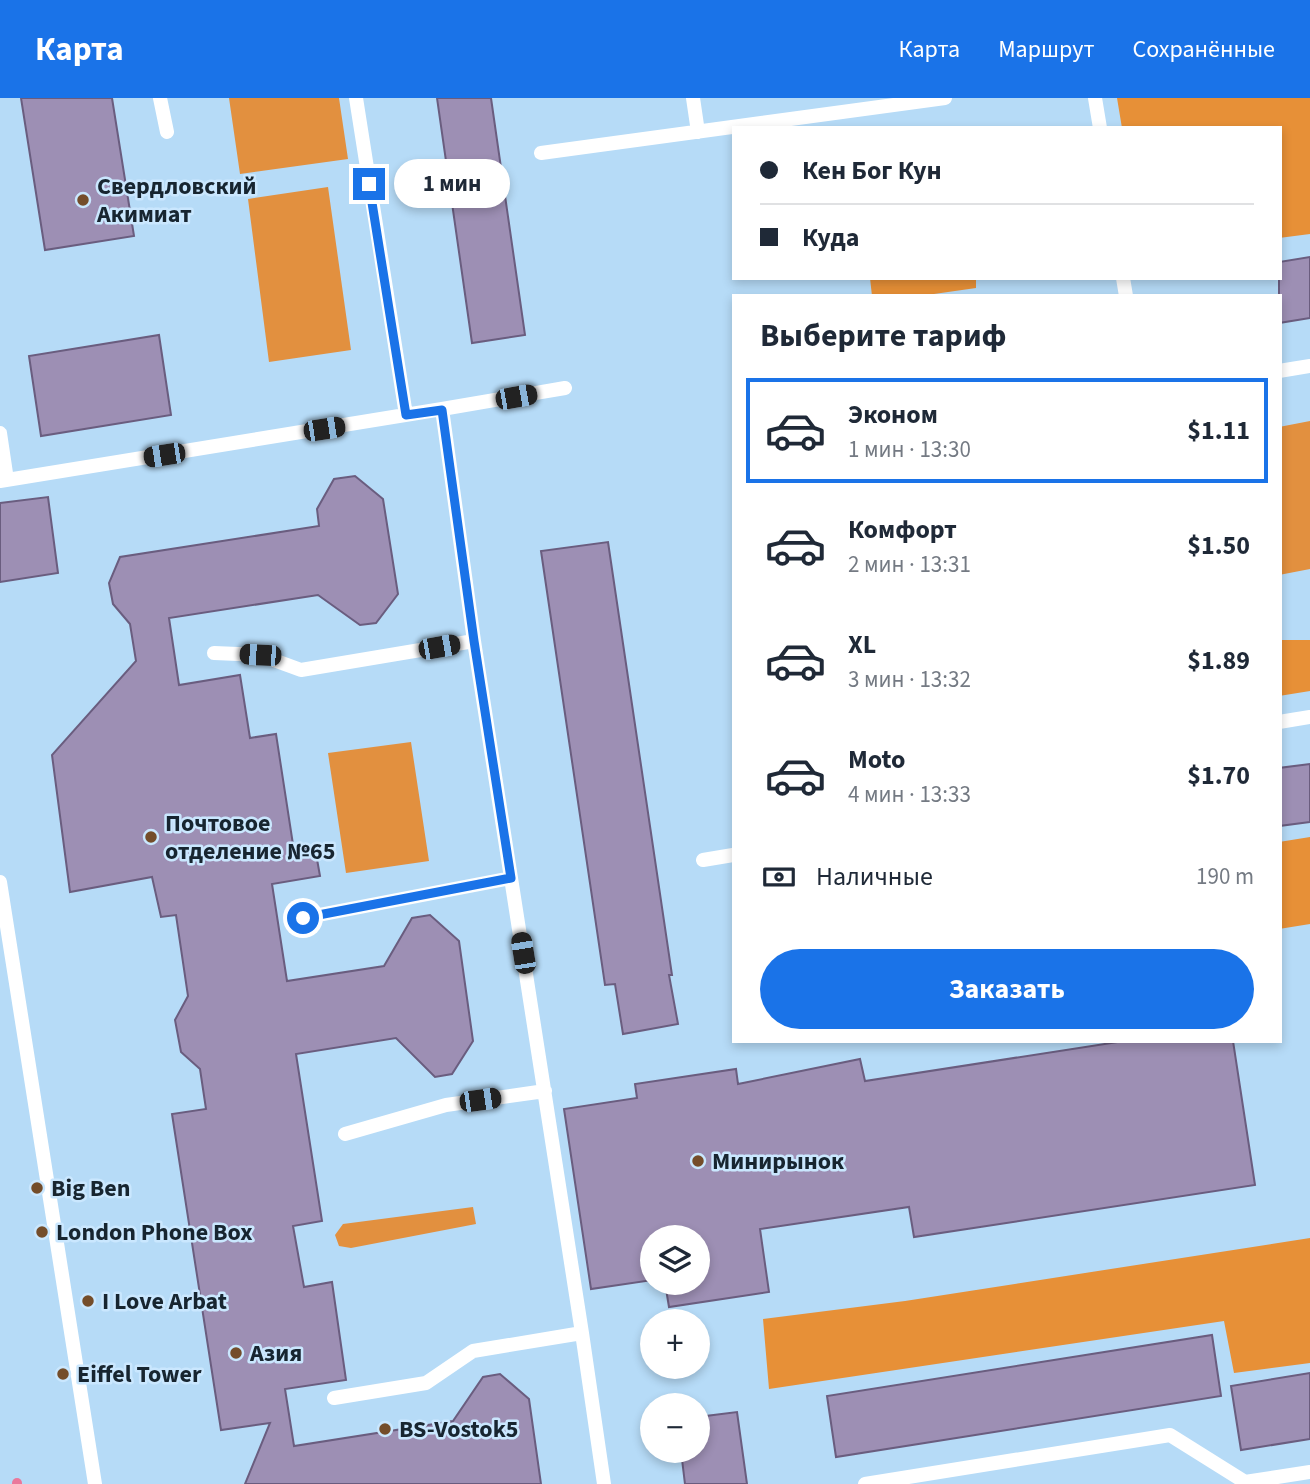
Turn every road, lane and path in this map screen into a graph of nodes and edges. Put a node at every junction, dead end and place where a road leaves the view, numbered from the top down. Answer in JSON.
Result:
{"nodes":[{"id":1,"x":160,"y":98,"type":"edge"},
{"id":2,"x":356,"y":98,"type":"edge"},
{"id":3,"x":693,"y":98,"type":"edge"},
{"id":4,"x":945,"y":98,"type":"edge"},
{"id":5,"x":1095,"y":98,"type":"edge"},
{"id":6,"x":742,"y":126,"type":"edge"},
{"id":7,"x":1100,"y":126,"type":"edge"},
{"id":8,"x":732,"y":127,"type":"edge"},
{"id":9,"x":167,"y":132,"type":"dead end"},
{"id":10,"x":698,"y":132,"type":"junction"},
{"id":11,"x":541,"y":153,"type":"dead end"},
{"id":12,"x":1310,"y":366,"type":"edge"},
{"id":13,"x":1282,"y":371,"type":"edge"},
{"id":14,"x":565,"y":388,"type":"dead end"},
{"id":15,"x":442,"y":410,"type":"junction"},
{"id":16,"x":406,"y":415,"type":"junction"},
{"id":17,"x":0,"y":433,"type":"edge"},
{"id":18,"x":4,"y":481,"type":"edge"},
{"id":19,"x":474,"y":641,"type":"junction"},
{"id":20,"x":214,"y":653,"type":"dead end"},
{"id":21,"x":1310,"y":717,"type":"edge"},
{"id":22,"x":1282,"y":722,"type":"edge"},
{"id":23,"x":732,"y":855,"type":"edge"},
{"id":24,"x":703,"y":860,"type":"dead end"},
{"id":25,"x":511,"y":878,"type":"junction"},
{"id":26,"x":0,"y":882,"type":"edge"},
{"id":27,"x":303,"y":918,"type":"dead end"},
{"id":28,"x":545,"y":1091,"type":"junction"},
{"id":29,"x":345,"y":1134,"type":"dead end"},
{"id":30,"x":582,"y":1333,"type":"junction"},
{"id":31,"x":334,"y":1398,"type":"dead end"},
{"id":32,"x":1310,"y":1472,"type":"edge"},
{"id":33,"x":95,"y":1484,"type":"edge"},
{"id":34,"x":604,"y":1484,"type":"edge"},
{"id":35,"x":865,"y":1484,"type":"edge"}],
"edges":[{"from":1,"to":9,"type":"lane"},
{"from":2,"to":16,"type":"lane"},
{"from":3,"to":10,"type":"lane"},
{"from":4,"to":6,"type":"lane"},
{"from":5,"to":7,"type":"lane"},
{"from":8,"to":10,"type":"lane"},
{"from":10,"to":11,"type":"lane"},
{"from":12,"to":13,"type":"lane"},
{"from":14,"to":15,"type":"lane"},
{"from":15,"to":16,"type":"lane"},
{"from":15,"to":19,"type":"lane"},
{"from":16,"to":18,"type":"lane"},
{"from":17,"to":18,"type":"lane"},
{"from":19,"to":20,"type":"lane"},
{"from":19,"to":25,"type":"lane"},
{"from":21,"to":22,"type":"lane"},
{"from":23,"to":24,"type":"lane"},
{"from":25,"to":27,"type":"lane"},
{"from":25,"to":28,"type":"lane"},
{"from":26,"to":33,"type":"lane"},
{"from":28,"to":29,"type":"lane"},
{"from":28,"to":30,"type":"lane"},
{"from":30,"to":31,"type":"lane"},
{"from":30,"to":34,"type":"lane"},
{"from":32,"to":35,"type":"lane"}]}
